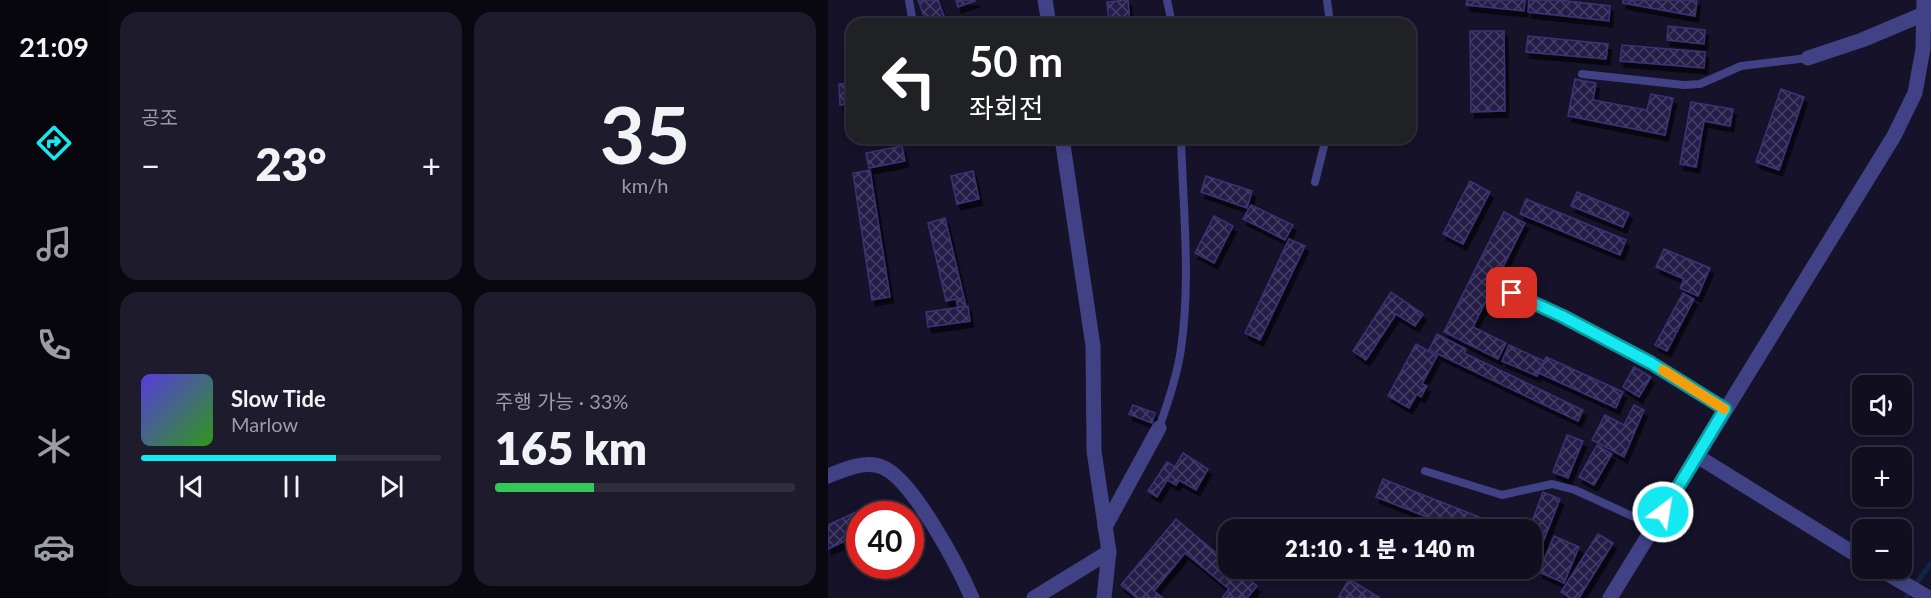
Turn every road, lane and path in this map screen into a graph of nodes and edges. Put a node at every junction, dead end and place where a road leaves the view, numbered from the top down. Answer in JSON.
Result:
{"nodes":[{"id":1,"x":909,"y":0,"type":"edge"},
{"id":2,"x":1045,"y":0,"type":"edge"},
{"id":3,"x":1167,"y":0,"type":"edge"},
{"id":4,"x":1327,"y":0,"type":"edge"},
{"id":5,"x":1924,"y":7,"type":"edge"},
{"id":6,"x":912,"y":18,"type":"edge"},
{"id":7,"x":1048,"y":18,"type":"edge"},
{"id":8,"x":1171,"y":18,"type":"edge"},
{"id":9,"x":1329,"y":18,"type":"edge"},
{"id":10,"x":1808,"y":58,"type":"joint"},
{"id":11,"x":1582,"y":74,"type":"dead end"},
{"id":12,"x":1063,"y":144,"type":"edge"},
{"id":13,"x":1181,"y":144,"type":"edge"},
{"id":14,"x":1324,"y":144,"type":"edge"},
{"id":15,"x":1315,"y":182,"type":"dead end"},
{"id":16,"x":1512,"y":293,"type":"dead end"},
{"id":17,"x":1725,"y":409,"type":"junction"},
{"id":18,"x":1159,"y":428,"type":"joint"},
{"id":19,"x":1697,"y":456,"type":"junction"},
{"id":20,"x":1425,"y":471,"type":"dead end"},
{"id":21,"x":828,"y":476,"type":"edge"},
{"id":22,"x":1654,"y":526,"type":"junction"},
{"id":23,"x":1106,"y":527,"type":"junction"},
{"id":24,"x":1109,"y":552,"type":"junction"},
{"id":25,"x":1852,"y":552,"type":"edge"},
{"id":26,"x":1897,"y":579,"type":"edge"},
{"id":27,"x":972,"y":598,"type":"edge"},
{"id":28,"x":1034,"y":598,"type":"edge"},
{"id":29,"x":1104,"y":598,"type":"edge"},
{"id":30,"x":1610,"y":598,"type":"edge"},
{"id":31,"x":1929,"y":598,"type":"edge"}],
"edges":[{"from":1,"to":6,"type":"lane"},
{"from":2,"to":7,"type":"street"},
{"from":3,"to":8,"type":"lane"},
{"from":4,"to":9,"type":"lane"},
{"from":5,"to":10,"type":"street"},
{"from":5,"to":17,"type":"street"},
{"from":10,"to":11,"type":"lane"},
{"from":12,"to":23,"type":"street"},
{"from":13,"to":18,"type":"lane"},
{"from":14,"to":15,"type":"lane"},
{"from":16,"to":17,"type":"lane"},
{"from":17,"to":19,"type":"street"},
{"from":18,"to":23,"type":"street"},
{"from":19,"to":22,"type":"street"},
{"from":19,"to":25,"type":"street"},
{"from":20,"to":22,"type":"lane"},
{"from":21,"to":27,"type":"street"},
{"from":22,"to":30,"type":"street"},
{"from":23,"to":24,"type":"street"},
{"from":24,"to":28,"type":"street"},
{"from":24,"to":29,"type":"street"},
{"from":26,"to":31,"type":"street"}]}
